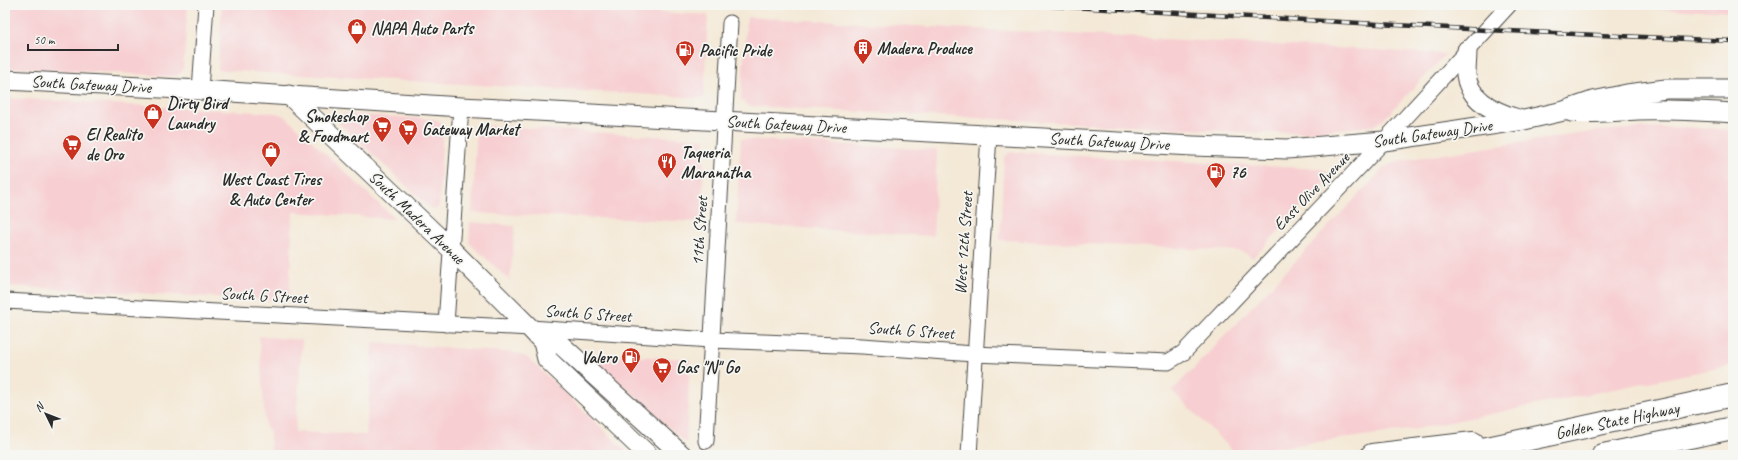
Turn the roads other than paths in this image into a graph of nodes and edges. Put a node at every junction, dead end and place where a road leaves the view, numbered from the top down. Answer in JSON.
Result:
{"nodes":[{"id":1,"x":206,"y":5,"type":"edge"},
{"id":2,"x":1509,"y":5,"type":"edge"},
{"id":3,"x":730,"y":23,"type":"dead end"},
{"id":4,"x":1467,"y":50,"type":"junction"},
{"id":5,"x":5,"y":80,"type":"edge"},
{"id":6,"x":1733,"y":89,"type":"edge"},
{"id":7,"x":200,"y":90,"type":"junction"},
{"id":8,"x":289,"y":95,"type":"junction"},
{"id":9,"x":461,"y":107,"type":"junction"},
{"id":10,"x":1564,"y":111,"type":"junction"},
{"id":11,"x":1733,"y":113,"type":"edge"},
{"id":12,"x":725,"y":120,"type":"junction"},
{"id":13,"x":1524,"y":120,"type":"junction"},
{"id":14,"x":989,"y":135,"type":"junction"},
{"id":15,"x":1384,"y":141,"type":"junction"},
{"id":16,"x":452,"y":250,"type":"junction"},
{"id":17,"x":5,"y":301,"type":"edge"},
{"id":18,"x":446,"y":324,"type":"junction"},
{"id":19,"x":530,"y":328,"type":"junction"},
{"id":20,"x":711,"y":340,"type":"junction"},
{"id":21,"x":543,"y":342,"type":"junction"},
{"id":22,"x":974,"y":354,"type":"junction"},
{"id":23,"x":1168,"y":362,"type":"joint"},
{"id":24,"x":1733,"y":395,"type":"edge"},
{"id":25,"x":1733,"y":428,"type":"edge"},
{"id":26,"x":1567,"y":431,"type":"junction"},
{"id":27,"x":706,"y":442,"type":"dead end"},
{"id":28,"x":648,"y":455,"type":"edge"},
{"id":29,"x":682,"y":455,"type":"edge"},
{"id":30,"x":969,"y":455,"type":"edge"},
{"id":31,"x":1372,"y":455,"type":"edge"},
{"id":32,"x":1455,"y":455,"type":"edge"},
{"id":33,"x":1603,"y":455,"type":"edge"}],
"edges":[{"from":1,"to":7,"type":"street"},
{"from":2,"to":4,"type":"street","name":"East Olive Avenue"},
{"from":3,"to":12,"type":"street","name":"11th Street"},
{"from":4,"to":13,"type":"main road"},
{"from":4,"to":15,"type":"street","name":"East Olive Avenue"},
{"from":5,"to":7,"type":"main road","name":"South Gateway Drive"},
{"from":6,"to":10,"type":"main road","name":"South Gateway Drive"},
{"from":7,"to":8,"type":"main road","name":"South Gateway Drive"},
{"from":8,"to":9,"type":"main road","name":"South Gateway Drive"},
{"from":8,"to":16,"type":"main road","name":"South Madera Avenue"},
{"from":9,"to":12,"type":"main road","name":"South Gateway Drive"},
{"from":9,"to":16,"type":"street"},
{"from":10,"to":11,"type":"main road","name":"South Gateway Drive"},
{"from":10,"to":13,"type":"main road","name":"South Gateway Drive"},
{"from":12,"to":14,"type":"main road","name":"South Gateway Drive"},
{"from":12,"to":20,"type":"street","name":"11th Street"},
{"from":13,"to":15,"type":"main road","name":"South Gateway Drive"},
{"from":14,"to":15,"type":"main road","name":"South Gateway Drive"},
{"from":14,"to":22,"type":"street","name":"West 12th Street"},
{"from":15,"to":23,"type":"street","name":"East Olive Avenue"},
{"from":16,"to":18,"type":"street"},
{"from":16,"to":19,"type":"main road","name":"South Madera Avenue"},
{"from":17,"to":18,"type":"street","name":"South G Street"},
{"from":18,"to":19,"type":"street","name":"South G Street"},
{"from":19,"to":20,"type":"street","name":"South G Street"},
{"from":19,"to":21,"type":"main road","name":"South Madera Avenue"},
{"from":20,"to":22,"type":"street","name":"South G Street"},
{"from":20,"to":27,"type":"street","name":"11th Street"},
{"from":21,"to":28,"type":"main road","name":"South Madera Avenue"},
{"from":21,"to":29,"type":"main road"},
{"from":22,"to":23,"type":"street","name":"South G Street"},
{"from":22,"to":30,"type":"street","name":"West 12th Street"},
{"from":24,"to":26,"type":"highway","name":"Golden State Highway"},
{"from":25,"to":33,"type":"highway","name":"Golden State Highway"},
{"from":26,"to":31,"type":"highway"},
{"from":26,"to":32,"type":"highway","name":"Golden State Highway"}]}
